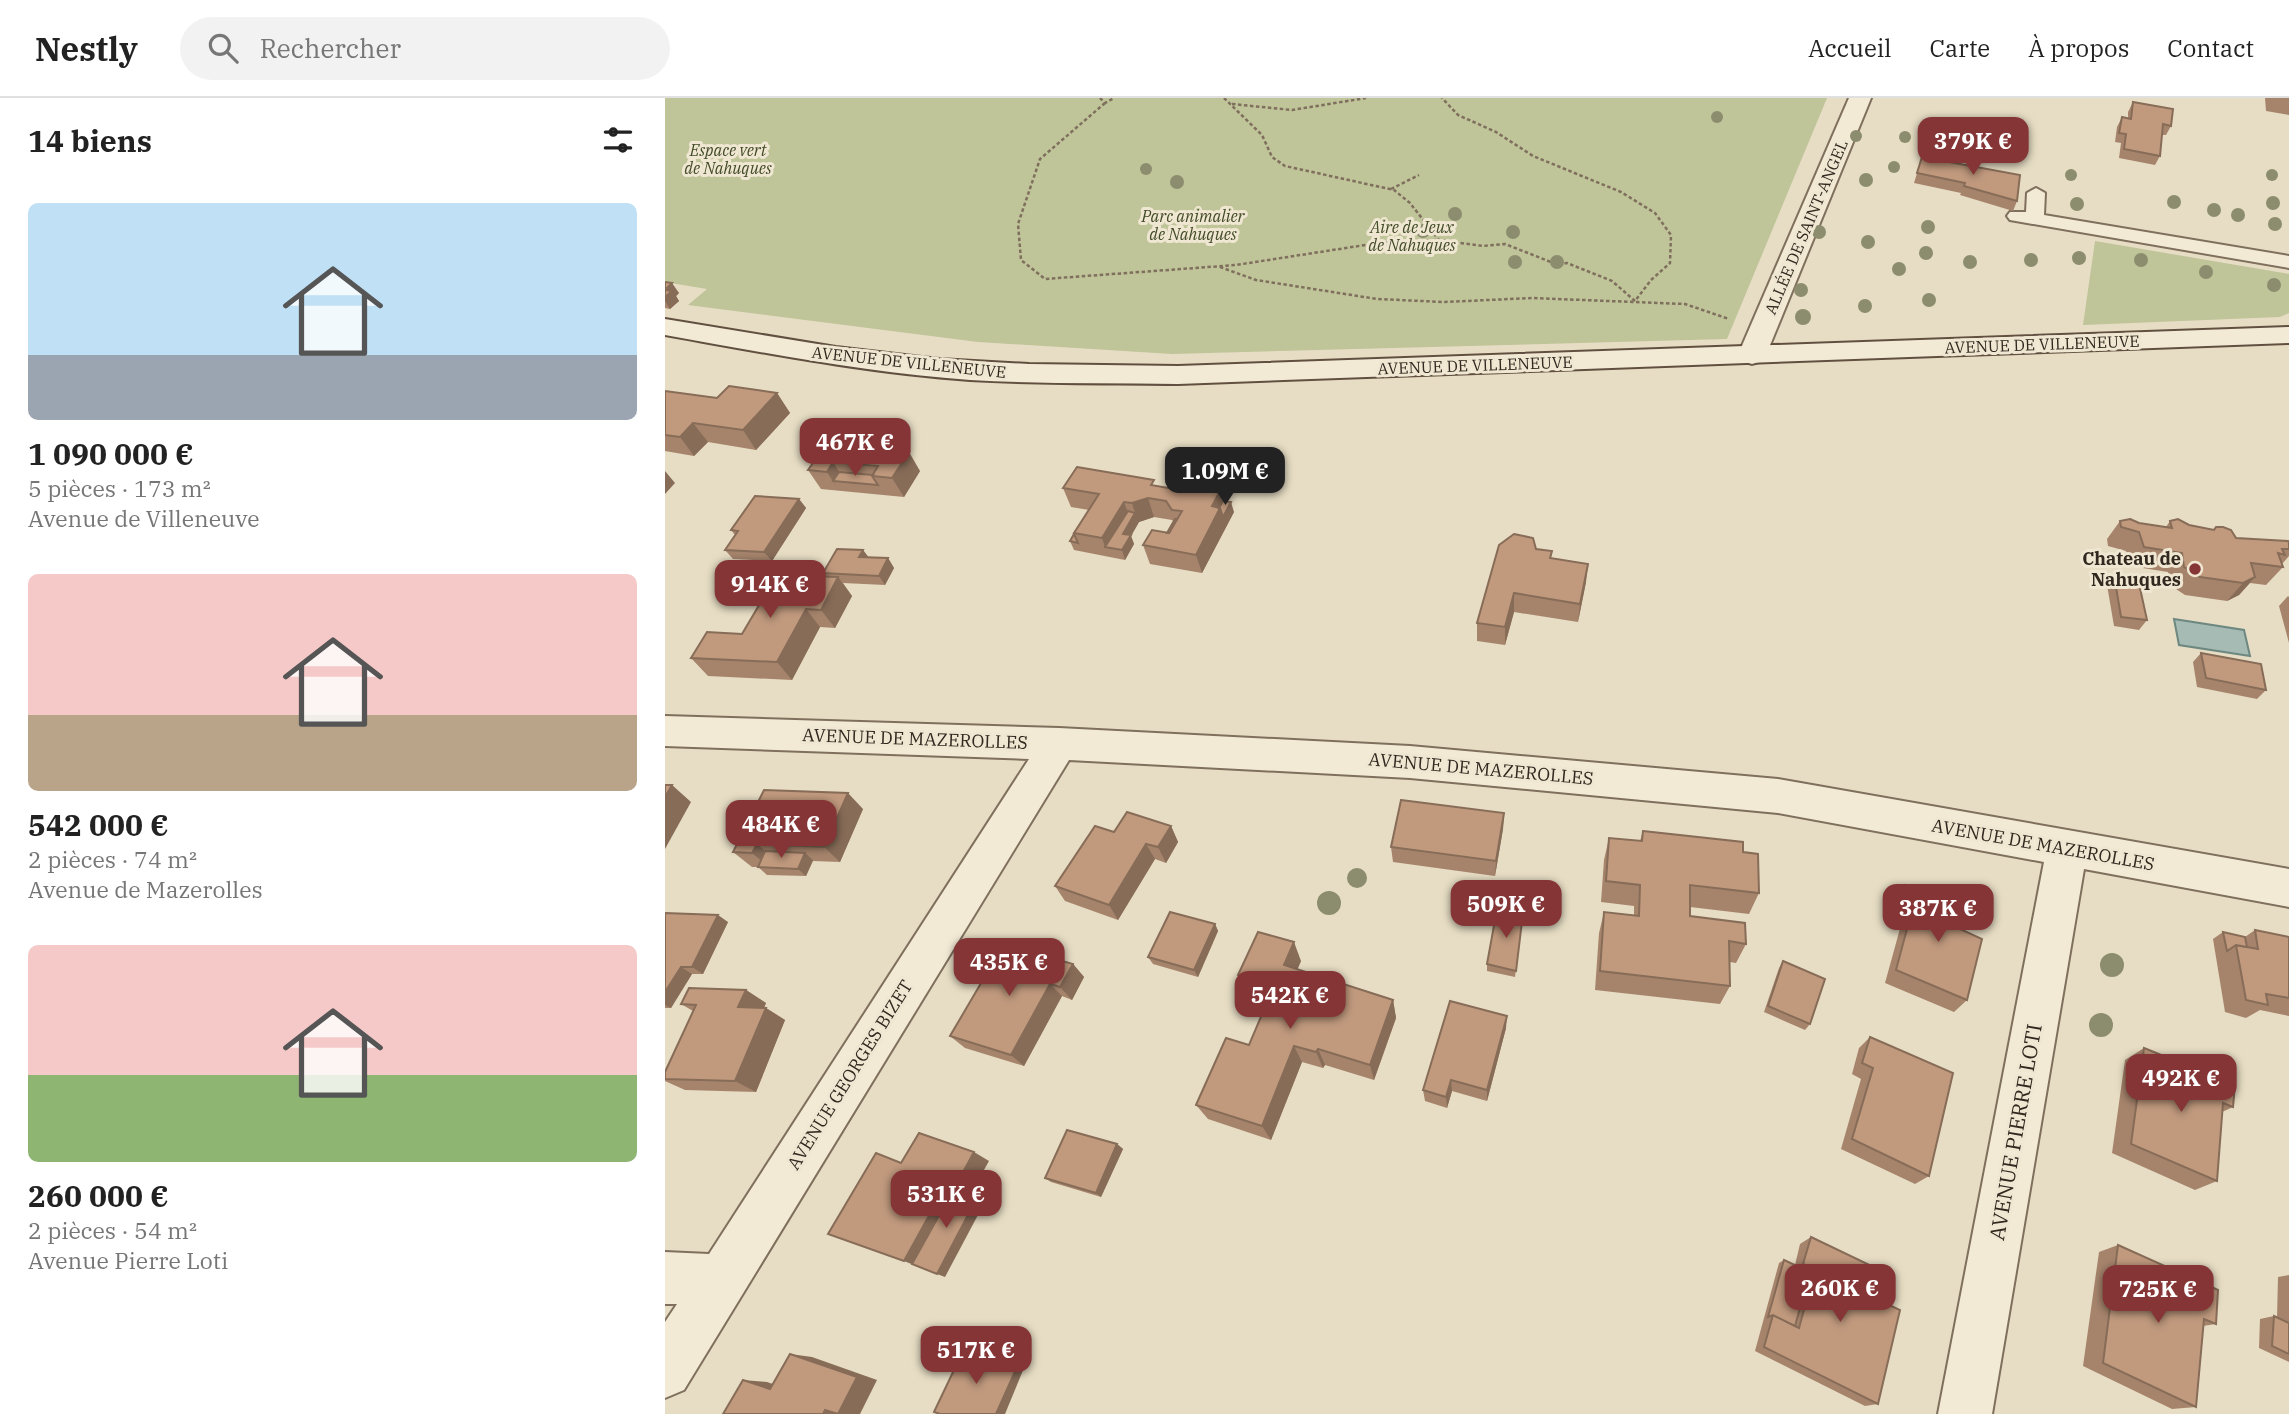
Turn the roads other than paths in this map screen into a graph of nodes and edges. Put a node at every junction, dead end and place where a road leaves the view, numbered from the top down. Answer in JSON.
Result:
{"nodes":[{"id":1,"x":1860,"y":98,"type":"edge"},
{"id":2,"x":2036,"y":193,"type":"dead end"},
{"id":3,"x":2289,"y":262,"type":"edge"},
{"id":4,"x":665,"y":327,"type":"edge"},
{"id":5,"x":2289,"y":335,"type":"edge"},
{"id":6,"x":1757,"y":344,"type":"junction"},
{"id":7,"x":665,"y":731,"type":"edge"},
{"id":8,"x":1059,"y":744,"type":"junction"},
{"id":9,"x":2067,"y":850,"type":"junction"},
{"id":10,"x":2289,"y":888,"type":"edge"},
{"id":11,"x":665,"y":1278,"type":"edge"},
{"id":12,"x":720,"y":1280,"type":"junction"},
{"id":13,"x":665,"y":1371,"type":"edge"},
{"id":14,"x":1965,"y":1414,"type":"edge"}],
"edges":[{"from":1,"to":6,"type":"street","name":"ALLÉE DE SAINT-ANGEL"},
{"from":2,"to":3,"type":"lane"},
{"from":4,"to":6,"type":"street","name":"AVENUE DE VILLENEUVE"},
{"from":5,"to":6,"type":"street","name":"AVENUE DE VILLENEUVE"},
{"from":7,"to":8,"type":"street","name":"AVENUE DE MAZEROLLES"},
{"from":8,"to":9,"type":"street","name":"AVENUE DE MAZEROLLES"},
{"from":8,"to":12,"type":"street","name":"AVENUE GEORGES BIZET"},
{"from":9,"to":10,"type":"street","name":"AVENUE DE MAZEROLLES"},
{"from":9,"to":14,"type":"street","name":"AVENUE PIERRE LOTI"},
{"from":11,"to":12,"type":"street"},
{"from":12,"to":13,"type":"street","name":"AVENUE GEORGES BIZET"}]}
